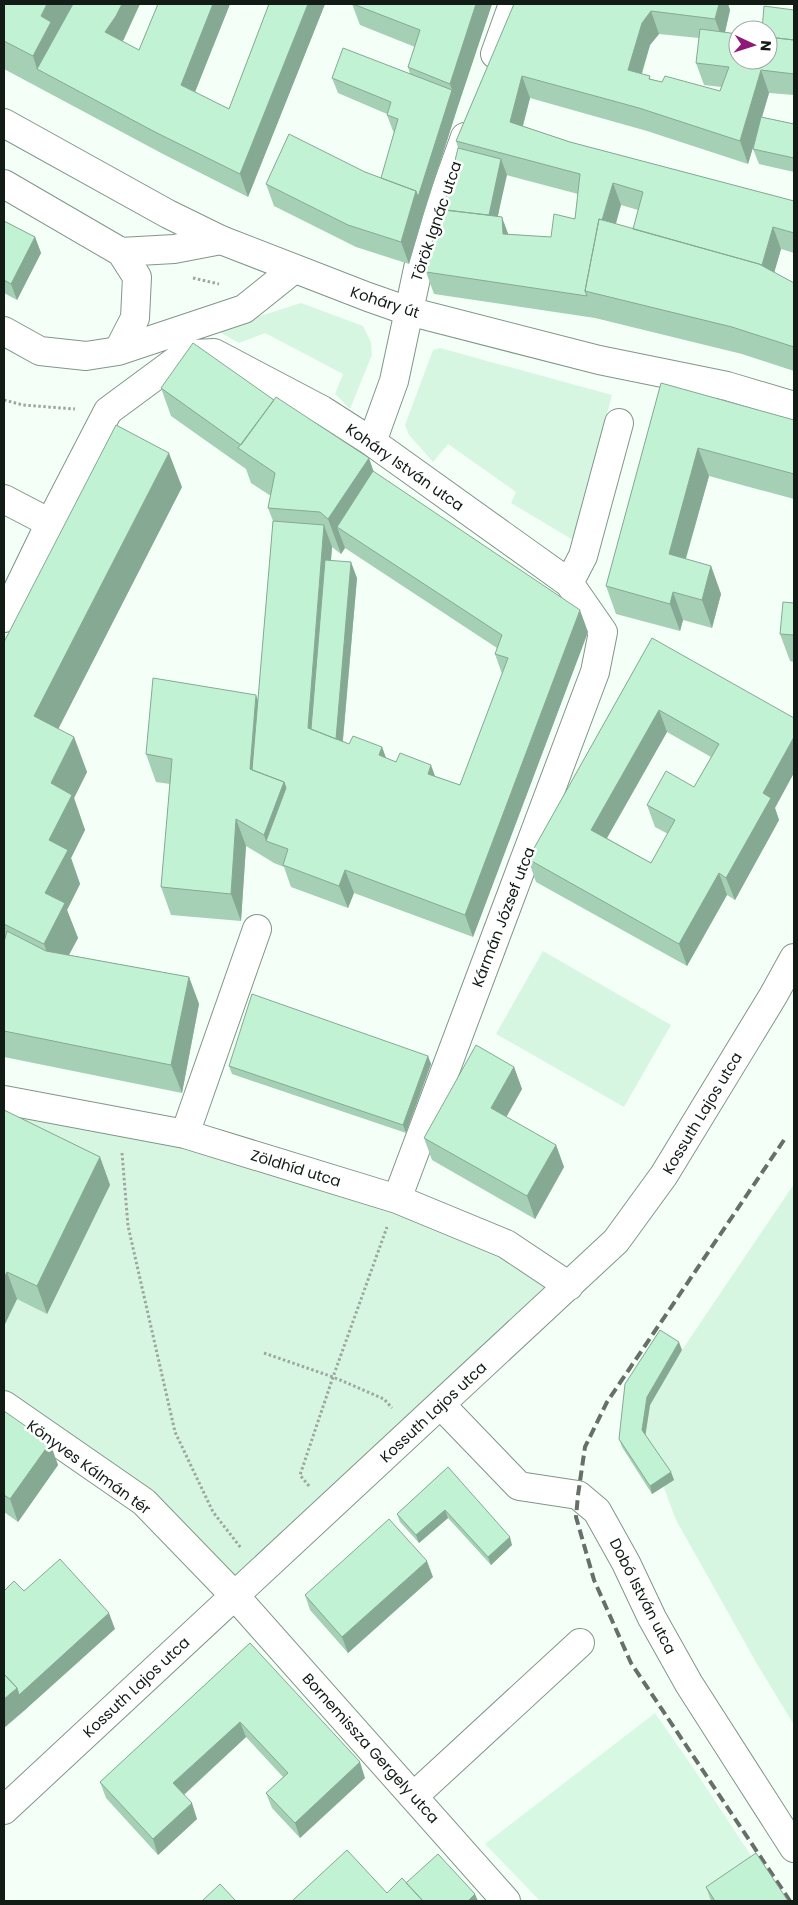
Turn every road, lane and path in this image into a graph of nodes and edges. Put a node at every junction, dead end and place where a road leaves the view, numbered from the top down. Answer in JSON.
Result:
{"nodes":[{"id":1,"x":513,"y":4,"type":"edge"},
{"id":2,"x":486,"y":78,"type":"edge"},
{"id":3,"x":473,"y":115,"type":"edge"},
{"id":4,"x":4,"y":123,"type":"edge"},
{"id":5,"x":4,"y":184,"type":"edge"},
{"id":6,"x":221,"y":240,"type":"junction"},
{"id":7,"x":121,"y":252,"type":"junction"},
{"id":8,"x":294,"y":269,"type":"junction"},
{"id":9,"x":408,"y":311,"type":"junction"},
{"id":10,"x":4,"y":331,"type":"edge"},
{"id":11,"x":118,"y":351,"type":"junction"},
{"id":12,"x":4,"y":400,"type":"edge"},
{"id":13,"x":794,"y":406,"type":"edge"},
{"id":14,"x":108,"y":411,"type":"junction"},
{"id":15,"x":619,"y":423,"type":"dead end"},
{"id":16,"x":372,"y":442,"type":"junction"},
{"id":17,"x":4,"y":499,"type":"edge"},
{"id":18,"x":50,"y":523,"type":"junction"},
{"id":19,"x":570,"y":583,"type":"junction"},
{"id":20,"x":4,"y":618,"type":"edge"},
{"id":21,"x":603,"y":632,"type":"joint"},
{"id":22,"x":257,"y":928,"type":"dead end"},
{"id":23,"x":794,"y":958,"type":"edge"},
{"id":24,"x":4,"y":1100,"type":"edge"},
{"id":25,"x":128,"y":1123,"type":"junction"},
{"id":26,"x":184,"y":1134,"type":"junction"},
{"id":27,"x":397,"y":1199,"type":"junction"},
{"id":28,"x":569,"y":1286,"type":"junction"},
{"id":29,"x":264,"y":1353,"type":"dead end"},
{"id":30,"x":333,"y":1377,"type":"junction"},
{"id":31,"x":4,"y":1405,"type":"edge"},
{"id":32,"x":441,"y":1405,"type":"junction"},
{"id":33,"x":413,"y":1431,"type":"junction"},
{"id":34,"x":328,"y":1510,"type":"junction"},
{"id":35,"x":259,"y":1573,"type":"junction"},
{"id":36,"x":235,"y":1596,"type":"junction"},
{"id":37,"x":580,"y":1643,"type":"dead end"},
{"id":38,"x":414,"y":1796,"type":"junction"},
{"id":39,"x":4,"y":1810,"type":"edge"},
{"id":40,"x":794,"y":1848,"type":"edge"},
{"id":41,"x":506,"y":1901,"type":"edge"}],
"edges":[{"from":1,"to":2,"type":"street"},
{"from":3,"to":9,"type":"street","name":"Török Ignác utca"},
{"from":4,"to":6,"type":"street","name":"Koháry út"},
{"from":5,"to":7,"type":"street"},
{"from":6,"to":7,"type":"street"},
{"from":6,"to":8,"type":"street","name":"Koháry út"},
{"from":7,"to":11,"type":"street"},
{"from":8,"to":9,"type":"street","name":"Koháry út"},
{"from":8,"to":11,"type":"street"},
{"from":9,"to":13,"type":"street","name":"Koháry út"},
{"from":9,"to":16,"type":"street","name":"Török Ignác utca"},
{"from":10,"to":11,"type":"street"},
{"from":12,"to":14,"type":"path"},
{"from":14,"to":16,"type":"street","name":"Koháry István utca"},
{"from":14,"to":18,"type":"street"},
{"from":15,"to":19,"type":"street"},
{"from":16,"to":19,"type":"street","name":"Koháry István utca"},
{"from":17,"to":18,"type":"street"},
{"from":18,"to":20,"type":"street"},
{"from":19,"to":21,"type":"street","name":"Koháry István utca"},
{"from":21,"to":27,"type":"street","name":"Kármán József utca"},
{"from":22,"to":26,"type":"street"},
{"from":23,"to":28,"type":"street","name":"Kossuth Lajos utca"},
{"from":24,"to":25,"type":"street","name":"Zöldhíd utca"},
{"from":25,"to":26,"type":"street","name":"Zöldhíd utca"},
{"from":25,"to":35,"type":"path"},
{"from":26,"to":27,"type":"street","name":"Zöldhíd utca"},
{"from":27,"to":28,"type":"street","name":"Zöldhíd utca"},
{"from":27,"to":30,"type":"path"},
{"from":28,"to":32,"type":"street","name":"Kossuth Lajos utca"},
{"from":29,"to":30,"type":"path"},
{"from":30,"to":33,"type":"path"},
{"from":30,"to":34,"type":"path"},
{"from":31,"to":36,"type":"street","name":"Könyves Kálmán tér"},
{"from":32,"to":33,"type":"street","name":"Kossuth Lajos utca"},
{"from":32,"to":40,"type":"street","name":"Dobó István utca"},
{"from":33,"to":34,"type":"street","name":"Kossuth Lajos utca"},
{"from":34,"to":35,"type":"street","name":"Kossuth Lajos utca"},
{"from":35,"to":36,"type":"street","name":"Kossuth Lajos utca"},
{"from":36,"to":38,"type":"street","name":"Bornemissza Gergely utca"},
{"from":36,"to":39,"type":"street","name":"Kossuth Lajos utca"},
{"from":37,"to":38,"type":"street"},
{"from":38,"to":41,"type":"street","name":"Bornemissza Gergely utca"}]}
